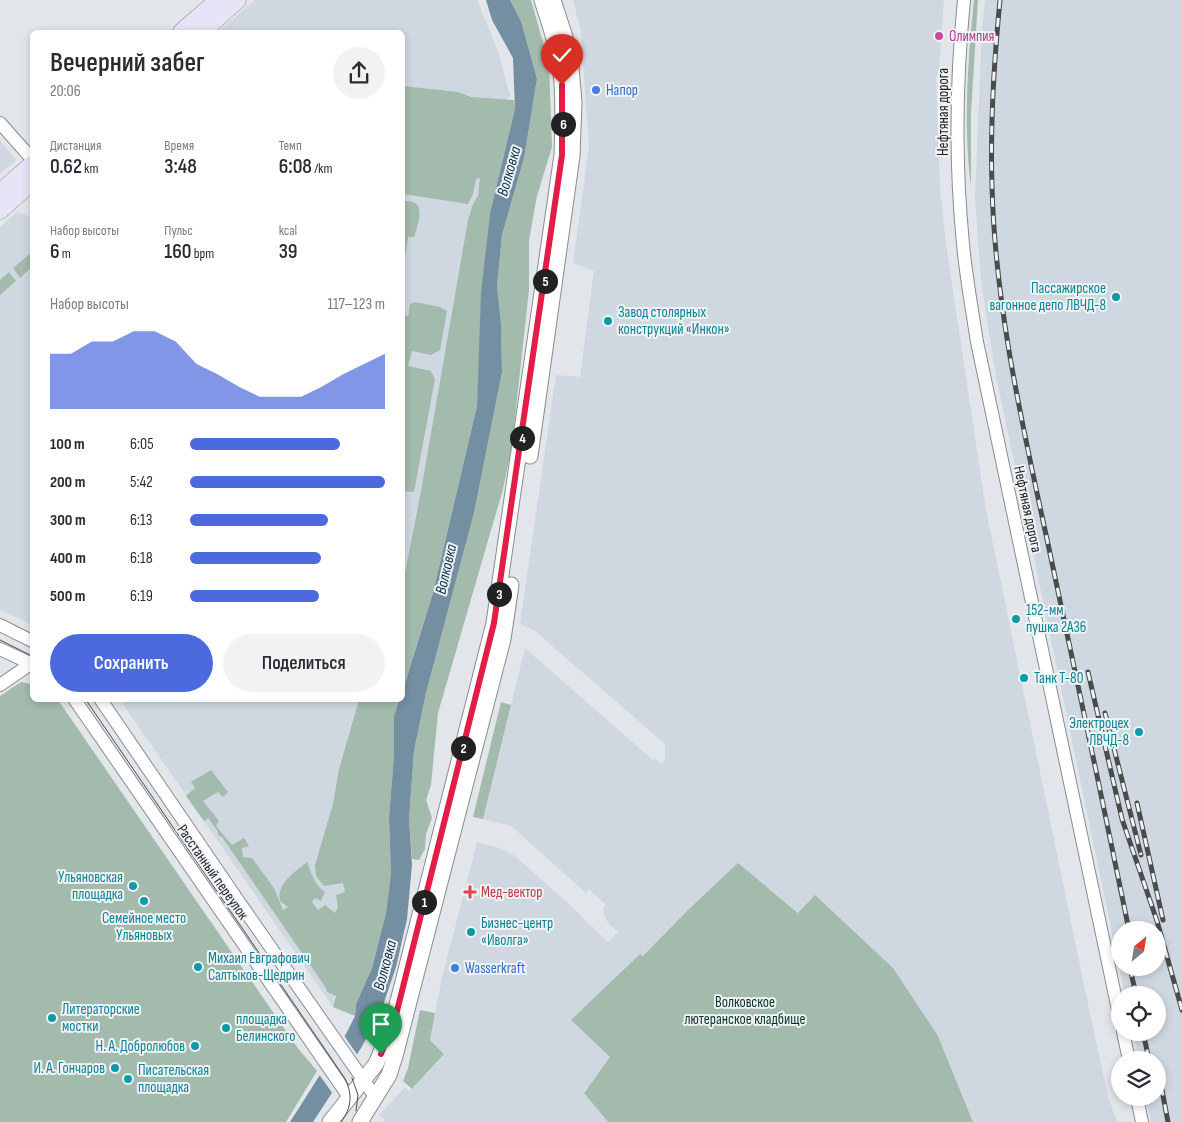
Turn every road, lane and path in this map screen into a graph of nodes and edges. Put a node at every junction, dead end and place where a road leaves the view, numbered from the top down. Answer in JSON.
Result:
{"nodes":[{"id":1,"x":219,"y":0,"type":"edge"},
{"id":2,"x":237,"y":0,"type":"edge"},
{"id":3,"x":542,"y":0,"type":"edge"},
{"id":4,"x":553,"y":0,"type":"edge"},
{"id":5,"x":964,"y":0,"type":"edge"},
{"id":6,"x":184,"y":30,"type":"edge"},
{"id":7,"x":203,"y":30,"type":"edge"},
{"id":8,"x":0,"y":123,"type":"edge"},
{"id":9,"x":30,"y":157,"type":"edge"},
{"id":10,"x":30,"y":167,"type":"edge"},
{"id":11,"x":30,"y":183,"type":"edge"},
{"id":12,"x":0,"y":193,"type":"edge"},
{"id":13,"x":0,"y":210,"type":"edge"},
{"id":14,"x":0,"y":625,"type":"edge"},
{"id":15,"x":30,"y":640,"type":"edge"},
{"id":16,"x":0,"y":648,"type":"edge"},
{"id":17,"x":30,"y":663,"type":"edge"},
{"id":18,"x":30,"y":665,"type":"edge"},
{"id":19,"x":0,"y":685,"type":"edge"},
{"id":20,"x":76,"y":702,"type":"edge"},
{"id":21,"x":102,"y":702,"type":"edge"},
{"id":22,"x":1113,"y":986,"type":"edge"},
{"id":23,"x":363,"y":1080,"type":"junction"},
{"id":24,"x":344,"y":1090,"type":"junction"},
{"id":25,"x":376,"y":1098,"type":"junction"},
{"id":26,"x":1139,"y":1106,"type":"edge"},
{"id":27,"x":330,"y":1122,"type":"edge"},
{"id":28,"x":360,"y":1122,"type":"edge"},
{"id":29,"x":1142,"y":1122,"type":"edge"}],
"edges":[{"from":1,"to":6,"type":"main road"},
{"from":2,"to":7,"type":"main road"},
{"from":3,"to":23,"type":"street"},
{"from":4,"to":25,"type":"street"},
{"from":5,"to":22,"type":"street","name":"Нефтяная дорога"},
{"from":8,"to":9,"type":"street"},
{"from":10,"to":12,"type":"main road"},
{"from":11,"to":13,"type":"main road"},
{"from":14,"to":15,"type":"street"},
{"from":16,"to":17,"type":"street"},
{"from":18,"to":19,"type":"street"},
{"from":20,"to":24,"type":"street","name":"Расстанный переулок"},
{"from":21,"to":23,"type":"street","name":"Расстанный переулок"},
{"from":23,"to":24,"type":"street"},
{"from":23,"to":25,"type":"street"},
{"from":24,"to":27,"type":"street"},
{"from":25,"to":28,"type":"street"},
{"from":26,"to":29,"type":"street"}]}
